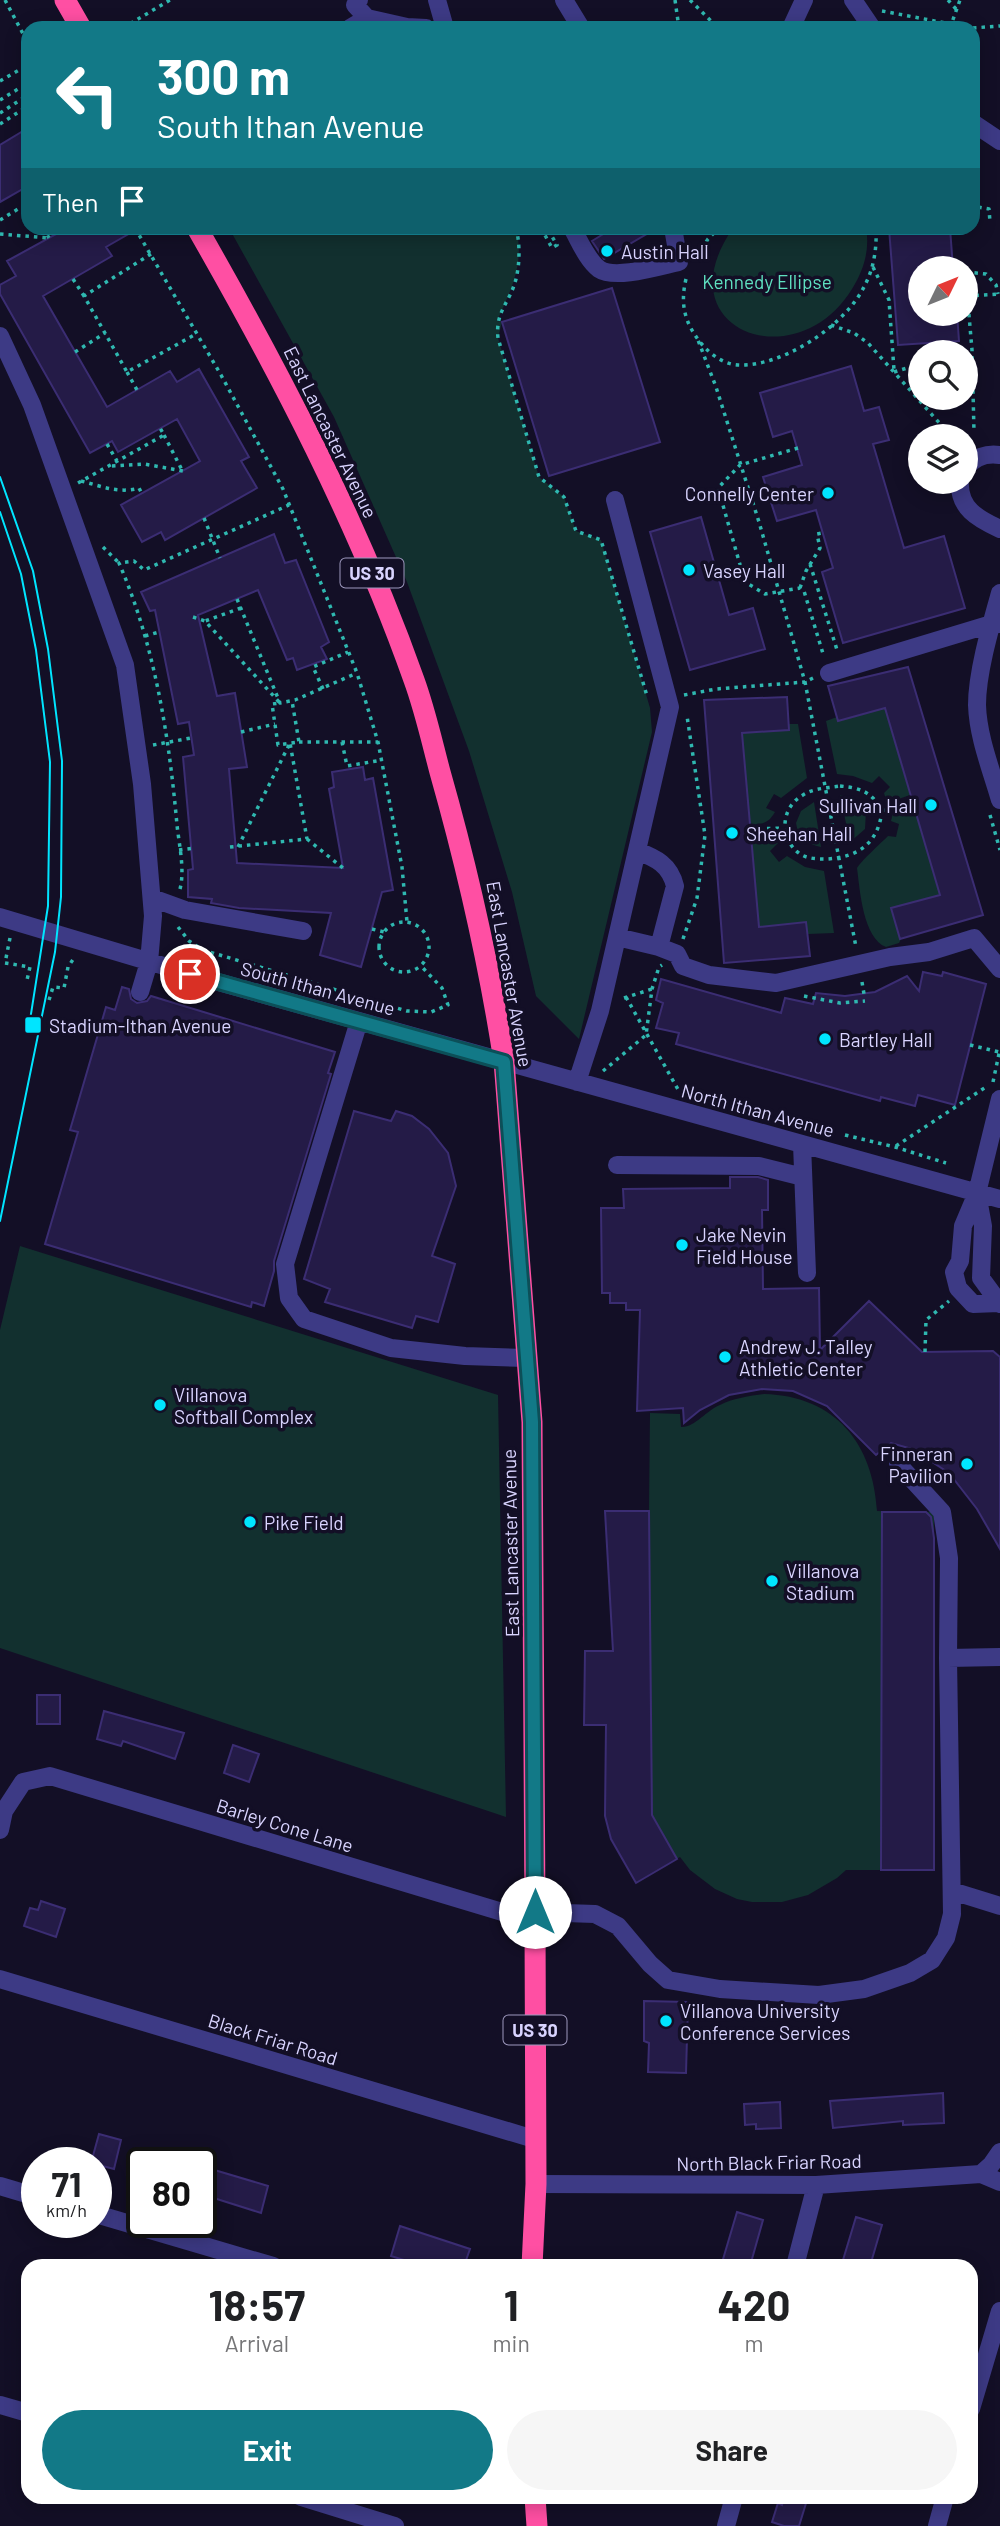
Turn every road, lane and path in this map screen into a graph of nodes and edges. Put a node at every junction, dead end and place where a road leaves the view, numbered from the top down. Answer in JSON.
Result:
{"nodes":[{"id":1,"x":5,"y":0,"type":"edge"},
{"id":2,"x":65,"y":0,"type":"edge"},
{"id":3,"x":170,"y":0,"type":"edge"},
{"id":4,"x":437,"y":0,"type":"edge"},
{"id":5,"x":564,"y":0,"type":"edge"},
{"id":6,"x":675,"y":0,"type":"edge"},
{"id":7,"x":690,"y":0,"type":"edge"},
{"id":8,"x":804,"y":0,"type":"edge"},
{"id":9,"x":948,"y":0,"type":"edge"},
{"id":10,"x":960,"y":0,"type":"edge"},
{"id":11,"x":855,"y":3,"type":"edge"},
{"id":12,"x":358,"y":6,"type":"edge"},
{"id":13,"x":957,"y":9,"type":"junction"},
{"id":14,"x":77,"y":21,"type":"edge"},
{"id":15,"x":135,"y":21,"type":"edge"},
{"id":16,"x":393,"y":21,"type":"edge"},
{"id":17,"x":443,"y":21,"type":"edge"},
{"id":18,"x":577,"y":21,"type":"edge"},
{"id":19,"x":678,"y":21,"type":"edge"},
{"id":20,"x":711,"y":21,"type":"edge"},
{"id":21,"x":794,"y":21,"type":"edge"},
{"id":22,"x":867,"y":21,"type":"edge"},
{"id":23,"x":930,"y":21,"type":"edge"},
{"id":24,"x":953,"y":21,"type":"edge"},
{"id":25,"x":1000,"y":26,"type":"edge"},
{"id":26,"x":980,"y":29,"type":"edge"},
{"id":27,"x":21,"y":30,"type":"edge"},
{"id":28,"x":21,"y":69,"type":"edge"},
{"id":29,"x":0,"y":81,"type":"edge"},
{"id":30,"x":21,"y":87,"type":"edge"},
{"id":31,"x":0,"y":100,"type":"edge"},
{"id":32,"x":21,"y":100,"type":"edge"},
{"id":33,"x":21,"y":110,"type":"edge"},
{"id":34,"x":0,"y":113,"type":"edge"},
{"id":35,"x":0,"y":124,"type":"edge"},
{"id":36,"x":980,"y":128,"type":"edge"},
{"id":37,"x":1000,"y":141,"type":"edge"},
{"id":38,"x":980,"y":207,"type":"edge"},
{"id":39,"x":21,"y":208,"type":"edge"},
{"id":40,"x":0,"y":220,"type":"edge"},
{"id":41,"x":990,"y":222,"type":"dead end"},
{"id":42,"x":0,"y":234,"type":"edge"},
{"id":43,"x":47,"y":235,"type":"edge"},
{"id":44,"x":139,"y":235,"type":"edge"},
{"id":45,"x":201,"y":235,"type":"edge"},
{"id":46,"x":518,"y":235,"type":"edge"},
{"id":47,"x":545,"y":235,"type":"edge"},
{"id":48,"x":551,"y":235,"type":"edge"},
{"id":49,"x":577,"y":235,"type":"edge"},
{"id":50,"x":674,"y":235,"type":"edge"},
{"id":51,"x":712,"y":235,"type":"edge"},
{"id":52,"x":875,"y":235,"type":"edge"},
{"id":53,"x":150,"y":254,"type":"junction"},
{"id":54,"x":695,"y":260,"type":"dead end"},
{"id":55,"x":873,"y":267,"type":"junction"},
{"id":56,"x":689,"y":271,"type":"dead end"},
{"id":57,"x":978,"y":273,"type":"edge"},
{"id":58,"x":73,"y":279,"type":"dead end"},
{"id":59,"x":999,"y":294,"type":"edge"},
{"id":60,"x":978,"y":295,"type":"edge"},
{"id":61,"x":83,"y":296,"type":"junction"},
{"id":62,"x":831,"y":325,"type":"junction"},
{"id":63,"x":105,"y":333,"type":"junction"},
{"id":64,"x":197,"y":333,"type":"junction"},
{"id":65,"x":0,"y":336,"type":"edge"},
{"id":66,"x":698,"y":340,"type":"junction"},
{"id":67,"x":75,"y":352,"type":"dead end"},
{"id":68,"x":908,"y":368,"type":"edge"},
{"id":69,"x":127,"y":372,"type":"junction"},
{"id":70,"x":894,"y":372,"type":"junction"},
{"id":71,"x":137,"y":390,"type":"dead end"},
{"id":72,"x":940,"y":424,"type":"edge"},
{"id":73,"x":160,"y":428,"type":"dead end"},
{"id":74,"x":163,"y":435,"type":"junction"},
{"id":75,"x":107,"y":444,"type":"dead end"},
{"id":76,"x":797,"y":448,"type":"dead end"},
{"id":77,"x":1000,"y":456,"type":"edge"},
{"id":78,"x":978,"y":458,"type":"edge"},
{"id":79,"x":117,"y":461,"type":"junction"},
{"id":80,"x":740,"y":465,"type":"junction"},
{"id":81,"x":108,"y":466,"type":"junction"},
{"id":82,"x":81,"y":481,"type":"junction"},
{"id":83,"x":76,"y":484,"type":"dead end"},
{"id":84,"x":142,"y":494,"type":"dead end"},
{"id":85,"x":960,"y":494,"type":"edge"},
{"id":86,"x":615,"y":500,"type":"dead end"},
{"id":87,"x":289,"y":505,"type":"junction"},
{"id":88,"x":204,"y":517,"type":"dead end"},
{"id":89,"x":1000,"y":529,"type":"edge"},
{"id":90,"x":822,"y":533,"type":"dead end"},
{"id":91,"x":213,"y":539,"type":"junction"},
{"id":92,"x":220,"y":558,"type":"dead end"},
{"id":93,"x":810,"y":564,"type":"junction"},
{"id":94,"x":800,"y":588,"type":"junction"},
{"id":95,"x":778,"y":591,"type":"junction"},
{"id":96,"x":1000,"y":593,"type":"edge"},
{"id":97,"x":237,"y":599,"type":"dead end"},
{"id":98,"x":241,"y":608,"type":"junction"},
{"id":99,"x":193,"y":617,"type":"dead end"},
{"id":100,"x":205,"y":621,"type":"junction"},
{"id":101,"x":996,"y":624,"type":"edge"},
{"id":102,"x":159,"y":632,"type":"dead end"},
{"id":103,"x":145,"y":636,"type":"junction"},
{"id":104,"x":349,"y":652,"type":"junction"},
{"id":105,"x":836,"y":671,"type":"junction"},
{"id":106,"x":357,"y":673,"type":"junction"},
{"id":107,"x":805,"y":682,"type":"junction"},
{"id":108,"x":323,"y":689,"type":"junction"},
{"id":109,"x":684,"y":695,"type":"dead end"},
{"id":110,"x":292,"y":701,"type":"junction"},
{"id":111,"x":280,"y":703,"type":"junction"},
{"id":112,"x":650,"y":708,"type":"dead end"},
{"id":113,"x":686,"y":708,"type":"dead end"},
{"id":114,"x":275,"y":724,"type":"junction"},
{"id":115,"x":241,"y":732,"type":"dead end"},
{"id":116,"x":191,"y":738,"type":"dead end"},
{"id":117,"x":168,"y":742,"type":"junction"},
{"id":118,"x":299,"y":742,"type":"junction"},
{"id":119,"x":342,"y":742,"type":"junction"},
{"id":120,"x":378,"y":742,"type":"junction"},
{"id":121,"x":290,"y":743,"type":"junction"},
{"id":122,"x":137,"y":747,"type":"junction"},
{"id":123,"x":382,"y":760,"type":"junction"},
{"id":124,"x":826,"y":788,"type":"junction"},
{"id":125,"x":1000,"y":800,"type":"edge"},
{"id":126,"x":912,"y":801,"type":"dead end"},
{"id":127,"x":882,"y":811,"type":"junction"},
{"id":128,"x":784,"y":828,"type":"junction"},
{"id":129,"x":750,"y":829,"type":"dead end"},
{"id":130,"x":307,"y":839,"type":"junction"},
{"id":131,"x":230,"y":847,"type":"dead end"},
{"id":132,"x":238,"y":847,"type":"junction"},
{"id":133,"x":195,"y":848,"type":"dead end"},
{"id":134,"x":179,"y":850,"type":"junction"},
{"id":135,"x":637,"y":851,"type":"junction"},
{"id":136,"x":839,"y":858,"type":"junction"},
{"id":137,"x":343,"y":868,"type":"dead end"},
{"id":138,"x":152,"y":898,"type":"junction"},
{"id":139,"x":175,"y":907,"type":"junction"},
{"id":140,"x":6,"y":919,"type":"edge"},
{"id":141,"x":407,"y":922,"type":"junction"},
{"id":142,"x":372,"y":929,"type":"dead end"},
{"id":143,"x":303,"y":931,"type":"dead end"},
{"id":144,"x":384,"y":932,"type":"junction"},
{"id":145,"x":617,"y":937,"type":"junction"},
{"id":146,"x":659,"y":947,"type":"junction"},
{"id":147,"x":677,"y":954,"type":"junction"},
{"id":148,"x":72,"y":961,"type":"dead end"},
{"id":149,"x":149,"y":962,"type":"junction"},
{"id":150,"x":860,"y":963,"type":"junction"},
{"id":151,"x":421,"y":966,"type":"junction"},
{"id":152,"x":1000,"y":969,"type":"edge"},
{"id":153,"x":27,"y":980,"type":"dead end"},
{"id":154,"x":652,"y":989,"type":"junction"},
{"id":155,"x":140,"y":992,"type":"dead end"},
{"id":156,"x":795,"y":994,"type":"dead end"},
{"id":157,"x":626,"y":997,"type":"junction"},
{"id":158,"x":49,"y":1000,"type":"dead end"},
{"id":159,"x":866,"y":1001,"type":"dead end"},
{"id":160,"x":600,"y":1012,"type":"junction"},
{"id":161,"x":359,"y":1021,"type":"junction"},
{"id":162,"x":646,"y":1035,"type":"junction"},
{"id":163,"x":970,"y":1045,"type":"dead end"},
{"id":164,"x":1000,"y":1051,"type":"edge"},
{"id":165,"x":504,"y":1062,"type":"junction"},
{"id":166,"x":603,"y":1072,"type":"junction"},
{"id":167,"x":616,"y":1075,"type":"dead end"},
{"id":168,"x":1000,"y":1080,"type":"edge"},
{"id":169,"x":583,"y":1083,"type":"junction"},
{"id":170,"x":667,"y":1089,"type":"dead end"},
{"id":171,"x":994,"y":1092,"type":"edge"},
{"id":172,"x":680,"y":1093,"type":"junction"},
{"id":173,"x":692,"y":1114,"type":"junction"},
{"id":174,"x":833,"y":1132,"type":"dead end"},
{"id":175,"x":802,"y":1144,"type":"junction"},
{"id":176,"x":895,"y":1147,"type":"junction"},
{"id":177,"x":617,"y":1165,"type":"dead end"},
{"id":178,"x":877,"y":1165,"type":"junction"},
{"id":179,"x":950,"y":1165,"type":"dead end"},
{"id":180,"x":803,"y":1177,"type":"junction"},
{"id":181,"x":977,"y":1193,"type":"junction"},
{"id":182,"x":1000,"y":1199,"type":"edge"},
{"id":183,"x":960,"y":1261,"type":"junction"},
{"id":184,"x":981,"y":1266,"type":"junction"},
{"id":185,"x":807,"y":1273,"type":"dead end"},
{"id":186,"x":953,"y":1298,"type":"dead end"},
{"id":187,"x":1000,"y":1304,"type":"edge"},
{"id":188,"x":925,"y":1352,"type":"dead end"},
{"id":189,"x":527,"y":1358,"type":"junction"},
{"id":190,"x":898,"y":1464,"type":"dead end"},
{"id":191,"x":1000,"y":1657,"type":"edge"},
{"id":192,"x":948,"y":1658,"type":"junction"},
{"id":193,"x":0,"y":1830,"type":"edge"},
{"id":194,"x":952,"y":1891,"type":"junction"},
{"id":195,"x":1000,"y":1906,"type":"edge"},
{"id":196,"x":535,"y":1917,"type":"junction"},
{"id":197,"x":0,"y":1979,"type":"edge"},
{"id":198,"x":534,"y":2138,"type":"junction"},
{"id":199,"x":1000,"y":2152,"type":"edge"},
{"id":200,"x":981,"y":2174,"type":"junction"},
{"id":201,"x":1000,"y":2182,"type":"edge"},
{"id":202,"x":536,"y":2184,"type":"junction"},
{"id":203,"x":816,"y":2185,"type":"junction"},
{"id":204,"x":0,"y":2186,"type":"edge"},
{"id":205,"x":21,"y":2192,"type":"edge"},
{"id":206,"x":112,"y":2219,"type":"edge"},
{"id":207,"x":249,"y":2259,"type":"edge"},
{"id":208,"x":532,"y":2259,"type":"edge"},
{"id":209,"x":797,"y":2259,"type":"edge"},
{"id":210,"x":1000,"y":2311,"type":"edge"},
{"id":211,"x":978,"y":2385,"type":"edge"},
{"id":212,"x":0,"y":2404,"type":"edge"},
{"id":213,"x":21,"y":2411,"type":"edge"},
{"id":214,"x":324,"y":2504,"type":"edge"},
{"id":215,"x":536,"y":2504,"type":"edge"},
{"id":216,"x":732,"y":2504,"type":"edge"},
{"id":217,"x":943,"y":2504,"type":"edge"},
{"id":218,"x":395,"y":2526,"type":"edge"},
{"id":219,"x":537,"y":2526,"type":"edge"},
{"id":220,"x":726,"y":2526,"type":"edge"},
{"id":221,"x":937,"y":2526,"type":"edge"}],
"edges":[{"from":1,"to":27,"type":"path"},
{"from":2,"to":14,"type":"highway"},
{"from":3,"to":15,"type":"path"},
{"from":4,"to":17,"type":"street"},
{"from":5,"to":18,"type":"street"},
{"from":6,"to":19,"type":"path"},
{"from":7,"to":20,"type":"path"},
{"from":8,"to":21,"type":"street"},
{"from":9,"to":13,"type":"path"},
{"from":10,"to":13,"type":"path"},
{"from":11,"to":22,"type":"street"},
{"from":11,"to":23,"type":"path"},
{"from":12,"to":16,"type":"street"},
{"from":13,"to":24,"type":"path"},
{"from":25,"to":26,"type":"path"},
{"from":28,"to":29,"type":"path"},
{"from":30,"to":31,"type":"path"},
{"from":32,"to":34,"type":"path"},
{"from":33,"to":35,"type":"path"},
{"from":36,"to":37,"type":"street"},
{"from":38,"to":41,"type":"path"},
{"from":39,"to":40,"type":"path"},
{"from":42,"to":43,"type":"path"},
{"from":44,"to":53,"type":"path"},
{"from":45,"to":165,"type":"highway","name":"East Lancaster Avenue","number":"US 30"},
{"from":46,"to":112,"type":"path"},
{"from":47,"to":48,"type":"path"},
{"from":49,"to":50,"type":"street"},
{"from":51,"to":54,"type":"path"},
{"from":52,"to":55,"type":"path"},
{"from":53,"to":61,"type":"path"},
{"from":53,"to":64,"type":"path"},
{"from":55,"to":62,"type":"path"},
{"from":55,"to":70,"type":"path"},
{"from":56,"to":66,"type":"path"},
{"from":57,"to":59,"type":"path"},
{"from":58,"to":61,"type":"path"},
{"from":59,"to":60,"type":"path"},
{"from":61,"to":63,"type":"path"},
{"from":62,"to":66,"type":"path"},
{"from":62,"to":70,"type":"path"},
{"from":63,"to":67,"type":"path"},
{"from":63,"to":69,"type":"path"},
{"from":64,"to":69,"type":"path"},
{"from":64,"to":87,"type":"path"},
{"from":65,"to":122,"type":"street"},
{"from":66,"to":80,"type":"path"},
{"from":68,"to":70,"type":"path"},
{"from":69,"to":71,"type":"path"},
{"from":70,"to":72,"type":"path"},
{"from":73,"to":74,"type":"path"},
{"from":74,"to":79,"type":"path"},
{"from":74,"to":81,"type":"path"},
{"from":75,"to":79,"type":"path"},
{"from":76,"to":80,"type":"path"},
{"from":77,"to":78,"type":"street"},
{"from":79,"to":81,"type":"path"},
{"from":80,"to":95,"type":"path"},
{"from":80,"to":95,"type":"path"},
{"from":81,"to":82,"type":"path"},
{"from":82,"to":83,"type":"path"},
{"from":82,"to":84,"type":"path"},
{"from":85,"to":89,"type":"street"},
{"from":86,"to":135,"type":"street"},
{"from":87,"to":91,"type":"path"},
{"from":87,"to":104,"type":"path"},
{"from":88,"to":91,"type":"path"},
{"from":90,"to":93,"type":"path"},
{"from":91,"to":92,"type":"path"},
{"from":91,"to":103,"type":"path"},
{"from":93,"to":94,"type":"path"},
{"from":93,"to":105,"type":"path"},
{"from":94,"to":95,"type":"path"},
{"from":94,"to":105,"type":"path"},
{"from":95,"to":107,"type":"path"},
{"from":96,"to":101,"type":"street"},
{"from":97,"to":98,"type":"path"},
{"from":98,"to":100,"type":"path"},
{"from":98,"to":111,"type":"path"},
{"from":99,"to":100,"type":"path"},
{"from":100,"to":111,"type":"path"},
{"from":101,"to":105,"type":"street"},
{"from":101,"to":125,"type":"street"},
{"from":102,"to":103,"type":"path"},
{"from":103,"to":117,"type":"path"},
{"from":104,"to":106,"type":"path"},
{"from":104,"to":108,"type":"path"},
{"from":105,"to":107,"type":"path"},
{"from":106,"to":108,"type":"path"},
{"from":106,"to":120,"type":"path"},
{"from":107,"to":109,"type":"path"},
{"from":107,"to":124,"type":"path"},
{"from":108,"to":110,"type":"path"},
{"from":110,"to":111,"type":"path"},
{"from":110,"to":118,"type":"path"},
{"from":111,"to":114,"type":"path"},
{"from":113,"to":147,"type":"path"},
{"from":114,"to":115,"type":"path"},
{"from":114,"to":121,"type":"path"},
{"from":116,"to":117,"type":"path"},
{"from":117,"to":122,"type":"path"},
{"from":117,"to":134,"type":"path"},
{"from":118,"to":119,"type":"path"},
{"from":118,"to":121,"type":"path"},
{"from":119,"to":120,"type":"path"},
{"from":119,"to":123,"type":"path"},
{"from":120,"to":123,"type":"path"},
{"from":121,"to":130,"type":"path"},
{"from":121,"to":132,"type":"path"},
{"from":122,"to":138,"type":"street"},
{"from":123,"to":141,"type":"path"},
{"from":124,"to":127,"type":"path"},
{"from":124,"to":128,"type":"path"},
{"from":124,"to":136,"type":"path"},
{"from":126,"to":127,"type":"path"},
{"from":127,"to":136,"type":"path"},
{"from":128,"to":129,"type":"path"},
{"from":128,"to":136,"type":"path"},
{"from":130,"to":132,"type":"path"},
{"from":130,"to":137,"type":"path"},
{"from":131,"to":132,"type":"path"},
{"from":133,"to":134,"type":"path"},
{"from":134,"to":139,"type":"path"},
{"from":135,"to":145,"type":"street"},
{"from":135,"to":146,"type":"street"},
{"from":136,"to":150,"type":"path"},
{"from":138,"to":139,"type":"street"},
{"from":138,"to":149,"type":"street"},
{"from":139,"to":143,"type":"street"},
{"from":139,"to":151,"type":"path"},
{"from":140,"to":149,"type":"street","name":"South Ithan Avenue"},
{"from":140,"to":153,"type":"path"},
{"from":141,"to":144,"type":"path"},
{"from":141,"to":151,"type":"path"},
{"from":142,"to":144,"type":"path"},
{"from":144,"to":151,"type":"path"},
{"from":145,"to":146,"type":"street"},
{"from":145,"to":160,"type":"street"},
{"from":146,"to":147,"type":"street"},
{"from":147,"to":150,"type":"street"},
{"from":147,"to":154,"type":"path"},
{"from":148,"to":158,"type":"path"},
{"from":149,"to":155,"type":"street"},
{"from":149,"to":161,"type":"street","name":"South Ithan Avenue"},
{"from":150,"to":152,"type":"street"},
{"from":154,"to":157,"type":"path"},
{"from":154,"to":162,"type":"path"},
{"from":156,"to":159,"type":"path"},
{"from":157,"to":160,"type":"path"},
{"from":157,"to":162,"type":"path"},
{"from":160,"to":169,"type":"street"},
{"from":161,"to":165,"type":"street","name":"South Ithan Avenue"},
{"from":161,"to":189,"type":"street"},
{"from":162,"to":166,"type":"path"},
{"from":162,"to":172,"type":"path"},
{"from":163,"to":164,"type":"path"},
{"from":164,"to":171,"type":"path"},
{"from":165,"to":169,"type":"street","name":"North Ithan Avenue"},
{"from":165,"to":189,"type":"highway","name":"East Lancaster Avenue","number":"US 30"},
{"from":166,"to":167,"type":"path"},
{"from":166,"to":169,"type":"path"},
{"from":168,"to":171,"type":"path"},
{"from":169,"to":173,"type":"street","name":"North Ithan Avenue"},
{"from":170,"to":172,"type":"path"},
{"from":171,"to":176,"type":"path"},
{"from":171,"to":181,"type":"street"},
{"from":172,"to":173,"type":"path"},
{"from":173,"to":175,"type":"street","name":"North Ithan Avenue"},
{"from":174,"to":176,"type":"path"},
{"from":175,"to":178,"type":"street","name":"North Ithan Avenue"},
{"from":175,"to":180,"type":"street"},
{"from":176,"to":178,"type":"path"},
{"from":176,"to":179,"type":"path"},
{"from":177,"to":180,"type":"street"},
{"from":178,"to":181,"type":"street","name":"North Ithan Avenue"},
{"from":180,"to":185,"type":"street"},
{"from":181,"to":182,"type":"street","name":"North Ithan Avenue"},
{"from":181,"to":183,"type":"street"},
{"from":181,"to":184,"type":"street"},
{"from":183,"to":184,"type":"street"},
{"from":183,"to":187,"type":"street"},
{"from":184,"to":187,"type":"street"},
{"from":186,"to":188,"type":"path"},
{"from":189,"to":196,"type":"highway","name":"East Lancaster Avenue","number":"US 30"},
{"from":190,"to":192,"type":"street","name":"Barley Cone Lane"},
{"from":191,"to":192,"type":"street"},
{"from":192,"to":194,"type":"street","name":"Barley Cone Lane"},
{"from":193,"to":196,"type":"street","name":"Barley Cone Lane"},
{"from":194,"to":195,"type":"street"},
{"from":194,"to":196,"type":"street","name":"Barley Cone Lane"},
{"from":196,"to":198,"type":"highway","name":"East Lancaster Avenue","number":"US 30"},
{"from":197,"to":198,"type":"street","name":"Black Friar Road"},
{"from":198,"to":202,"type":"highway","name":"East Lancaster Avenue","number":"US 30"},
{"from":199,"to":200,"type":"street"},
{"from":200,"to":201,"type":"street","name":"North Black Friar Road"},
{"from":200,"to":203,"type":"street","name":"North Black Friar Road"},
{"from":202,"to":203,"type":"street","name":"North Black Friar Road"},
{"from":202,"to":208,"type":"highway","name":"East Lancaster Avenue","number":"US 30"},
{"from":203,"to":209,"type":"street"},
{"from":204,"to":205,"type":"street"},
{"from":206,"to":207,"type":"street"},
{"from":210,"to":211,"type":"street"},
{"from":212,"to":213,"type":"street"},
{"from":214,"to":218,"type":"street"},
{"from":215,"to":219,"type":"highway"},
{"from":216,"to":220,"type":"street"},
{"from":217,"to":221,"type":"street"}]}
